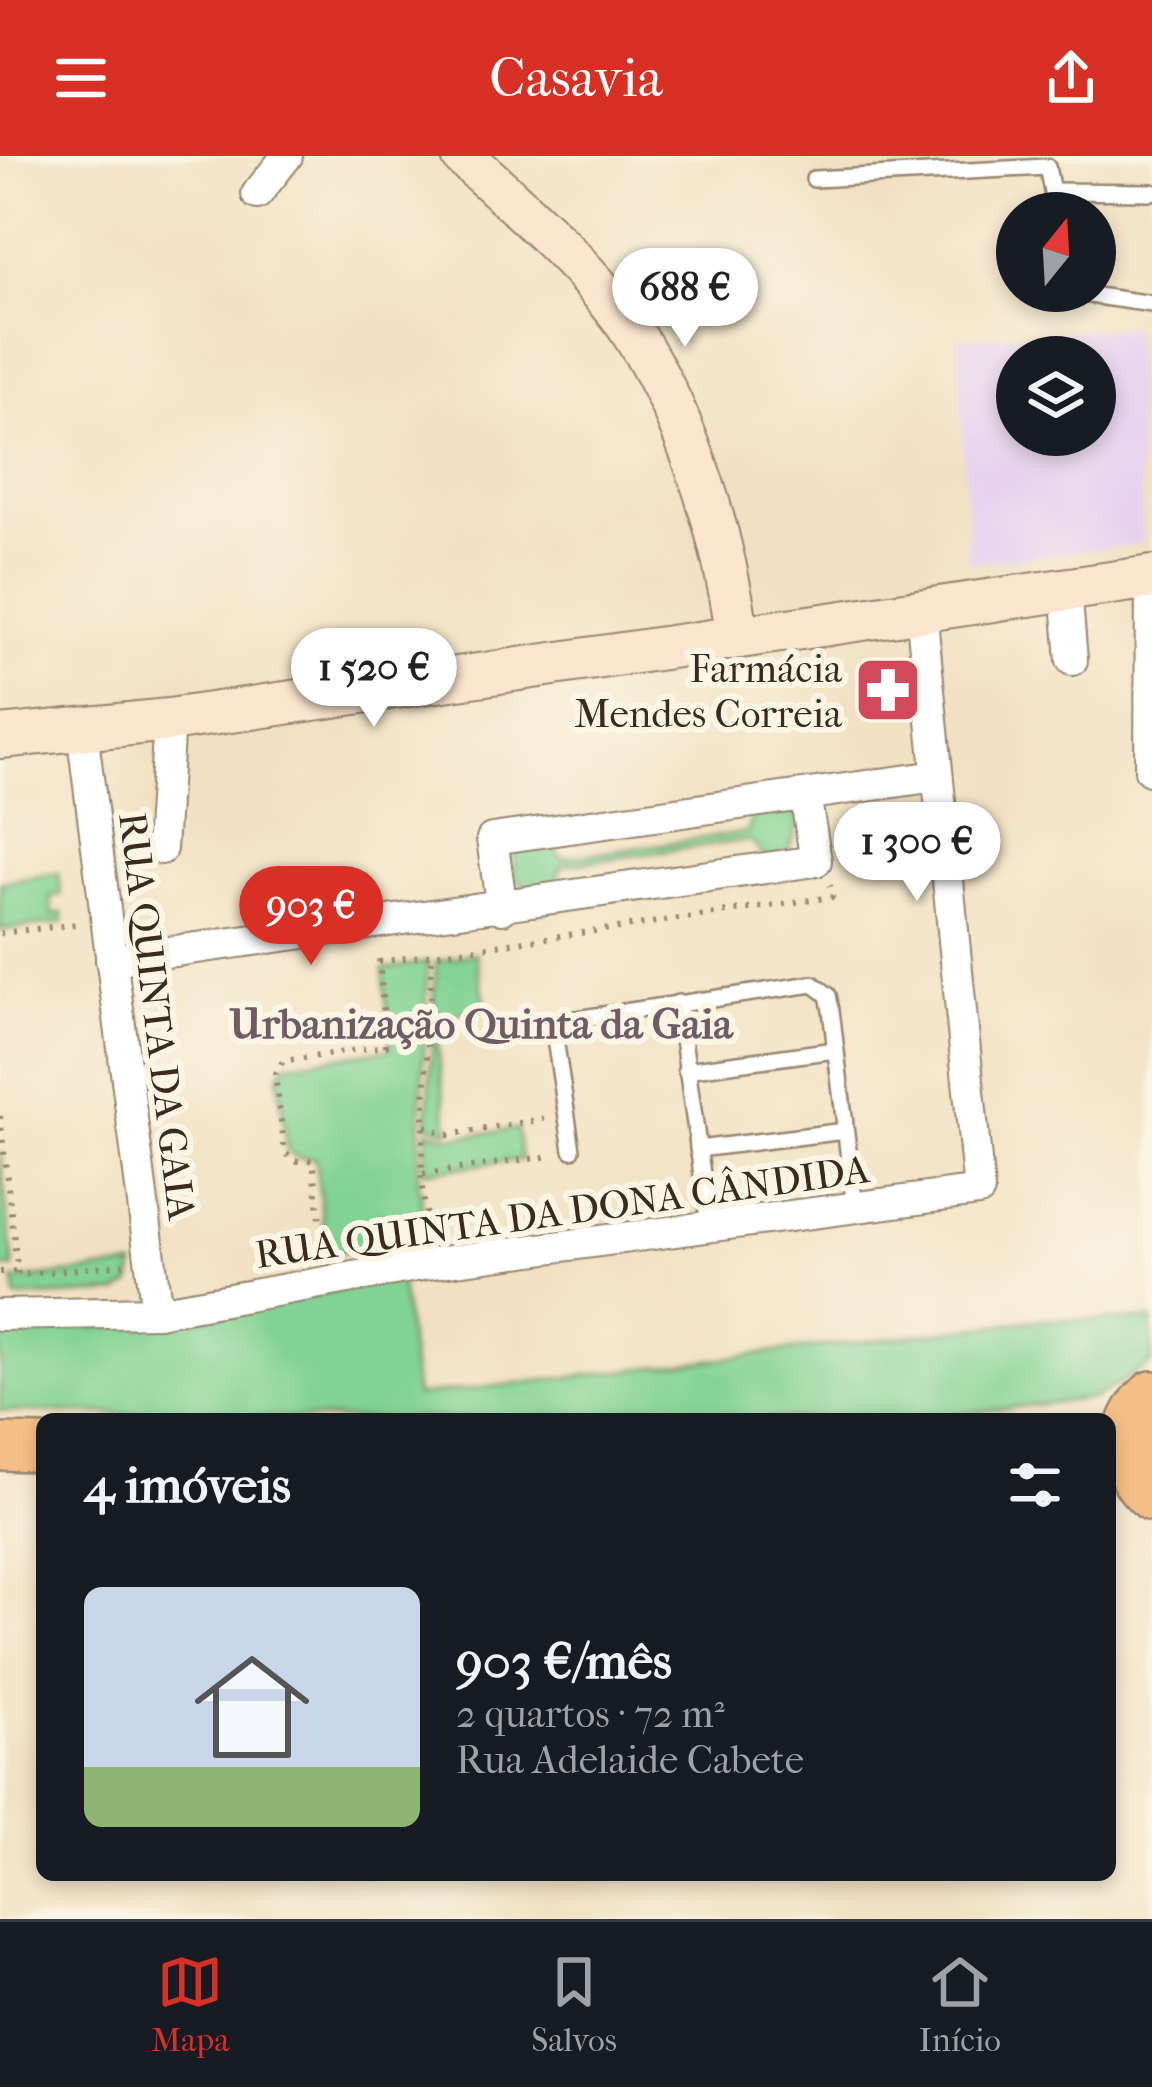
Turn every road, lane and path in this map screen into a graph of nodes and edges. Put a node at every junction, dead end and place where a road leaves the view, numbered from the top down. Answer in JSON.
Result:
{"nodes":[{"id":1,"x":287,"y":156,"type":"edge"},
{"id":2,"x":463,"y":156,"type":"edge"},
{"id":3,"x":814,"y":179,"type":"dead end"},
{"id":4,"x":1052,"y":190,"type":"joint"},
{"id":5,"x":1152,"y":192,"type":"edge"},
{"id":6,"x":256,"y":194,"type":"dead end"},
{"id":7,"x":1116,"y":299,"type":"edge"},
{"id":8,"x":1152,"y":304,"type":"edge"},
{"id":9,"x":1151,"y":577,"type":"edge"},
{"id":10,"x":1066,"y":589,"type":"junction"},
{"id":11,"x":921,"y":610,"type":"junction"},
{"id":12,"x":738,"y":638,"type":"junction"},
{"id":13,"x":1072,"y":660,"type":"dead end"},
{"id":14,"x":169,"y":720,"type":"junction"},
{"id":15,"x":82,"y":731,"type":"junction"},
{"id":16,"x":0,"y":737,"type":"edge"},
{"id":17,"x":1150,"y":770,"type":"edge"},
{"id":18,"x":938,"y":776,"type":"junction"},
{"id":19,"x":806,"y":795,"type":"junction"},
{"id":20,"x":161,"y":849,"type":"dead end"},
{"id":21,"x":816,"y":862,"type":"junction"},
{"id":22,"x":502,"y":909,"type":"junction"},
{"id":23,"x":106,"y":920,"type":"junction"},
{"id":24,"x":376,"y":927,"type":"junction"},
{"id":25,"x":0,"y":933,"type":"edge"},
{"id":26,"x":432,"y":955,"type":"junction"},
{"id":27,"x":112,"y":960,"type":"junction"},
{"id":28,"x":379,"y":962,"type":"junction"},
{"id":29,"x":678,"y":1003,"type":"junction"},
{"id":30,"x":835,"y":1050,"type":"junction"},
{"id":31,"x":686,"y":1070,"type":"junction"},
{"id":32,"x":567,"y":1113,"type":"junction"},
{"id":33,"x":0,"y":1116,"type":"edge"},
{"id":34,"x":425,"y":1126,"type":"junction"},
{"id":35,"x":844,"y":1131,"type":"junction"},
{"id":36,"x":698,"y":1149,"type":"junction"},
{"id":37,"x":572,"y":1150,"type":"joint"},
{"id":38,"x":423,"y":1174,"type":"junction"},
{"id":39,"x":855,"y":1208,"type":"junction"},
{"id":40,"x":709,"y":1224,"type":"junction"},
{"id":41,"x":150,"y":1261,"type":"junction"},
{"id":42,"x":433,"y":1263,"type":"junction"},
{"id":43,"x":18,"y":1271,"type":"junction"},
{"id":44,"x":0,"y":1272,"type":"edge"},
{"id":45,"x":328,"y":1281,"type":"junction"},
{"id":46,"x":157,"y":1312,"type":"junction"},
{"id":47,"x":0,"y":1315,"type":"edge"},
{"id":48,"x":1138,"y":1403,"type":"edge"},
{"id":49,"x":0,"y":1447,"type":"edge"},
{"id":50,"x":36,"y":1448,"type":"edge"},
{"id":51,"x":1135,"y":1490,"type":"edge"}],
"edges":[{"from":1,"to":6,"type":"street"},
{"from":2,"to":12,"type":"street"},
{"from":3,"to":4,"type":"lane"},
{"from":4,"to":5,"type":"lane"},
{"from":7,"to":8,"type":"lane"},
{"from":9,"to":10,"type":"street"},
{"from":9,"to":17,"type":"street"},
{"from":10,"to":11,"type":"street"},
{"from":10,"to":13,"type":"street"},
{"from":11,"to":12,"type":"street"},
{"from":11,"to":18,"type":"street"},
{"from":12,"to":14,"type":"street"},
{"from":14,"to":15,"type":"street"},
{"from":14,"to":20,"type":"street"},
{"from":15,"to":16,"type":"street"},
{"from":15,"to":23,"type":"street","name":"RUA QUINTA DA GAIA"},
{"from":18,"to":19,"type":"street"},
{"from":18,"to":39,"type":"street","name":"RUA QUINTA DA DONA CÂNDIDA"},
{"from":19,"to":21,"type":"street"},
{"from":19,"to":22,"type":"street"},
{"from":21,"to":22,"type":"street"},
{"from":21,"to":26,"type":"path"},
{"from":22,"to":24,"type":"street"},
{"from":23,"to":25,"type":"path"},
{"from":23,"to":27,"type":"street","name":"RUA QUINTA DA GAIA"},
{"from":24,"to":27,"type":"street"},
{"from":24,"to":28,"type":"path"},
{"from":26,"to":28,"type":"path"},
{"from":26,"to":34,"type":"path"},
{"from":27,"to":41,"type":"street","name":"RUA QUINTA DA GAIA"},
{"from":28,"to":45,"type":"path"},
{"from":29,"to":30,"type":"lane"},
{"from":29,"to":31,"type":"lane"},
{"from":29,"to":32,"type":"lane"},
{"from":30,"to":31,"type":"lane"},
{"from":30,"to":35,"type":"lane"},
{"from":31,"to":36,"type":"lane"},
{"from":32,"to":34,"type":"path"},
{"from":32,"to":37,"type":"lane"},
{"from":33,"to":43,"type":"path"},
{"from":34,"to":38,"type":"path"},
{"from":35,"to":36,"type":"lane"},
{"from":35,"to":39,"type":"lane"},
{"from":36,"to":40,"type":"lane"},
{"from":37,"to":38,"type":"path"},
{"from":38,"to":42,"type":"path"},
{"from":39,"to":40,"type":"street","name":"RUA QUINTA DA DONA CÂNDIDA"},
{"from":40,"to":42,"type":"street","name":"RUA QUINTA DA DONA CÂNDIDA"},
{"from":41,"to":43,"type":"path"},
{"from":41,"to":46,"type":"street","name":"RUA QUINTA DA GAIA"},
{"from":42,"to":45,"type":"street","name":"RUA QUINTA DA DONA CÂNDIDA"},
{"from":43,"to":44,"type":"path"},
{"from":45,"to":46,"type":"street","name":"RUA QUINTA DA DONA CÂNDIDA"},
{"from":46,"to":47,"type":"street","name":"RUA QUINTA DA DONA CÂNDIDA"},
{"from":48,"to":51,"type":"main road"},
{"from":49,"to":50,"type":"main road"}]}
